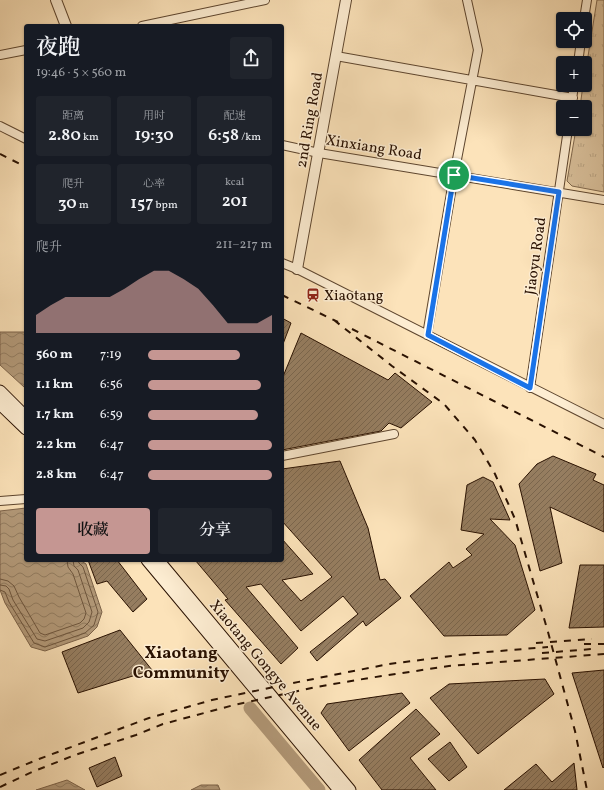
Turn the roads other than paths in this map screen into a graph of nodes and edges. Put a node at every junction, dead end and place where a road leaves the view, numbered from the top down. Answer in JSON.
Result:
{"nodes":[{"id":1,"x":56,"y":0,"type":"edge"},
{"id":2,"x":265,"y":0,"type":"edge"},
{"id":3,"x":346,"y":0,"type":"edge"},
{"id":4,"x":467,"y":0,"type":"edge"},
{"id":5,"x":587,"y":0,"type":"edge"},
{"id":6,"x":585,"y":12,"type":"edge"},
{"id":7,"x":65,"y":24,"type":"edge"},
{"id":8,"x":151,"y":24,"type":"edge"},
{"id":9,"x":24,"y":50,"type":"edge"},
{"id":10,"x":0,"y":55,"type":"edge"},
{"id":11,"x":336,"y":56,"type":"junction"},
{"id":12,"x":472,"y":79,"type":"junction"},
{"id":13,"x":573,"y":92,"type":"edge"},
{"id":14,"x":573,"y":98,"type":"joint"},
{"id":15,"x":0,"y":126,"type":"edge"},
{"id":16,"x":567,"y":136,"type":"edge"},
{"id":17,"x":24,"y":138,"type":"edge"},
{"id":18,"x":284,"y":145,"type":"edge"},
{"id":19,"x":319,"y":152,"type":"junction"},
{"id":20,"x":454,"y":175,"type":"junction"},
{"id":21,"x":559,"y":192,"type":"junction"},
{"id":22,"x":604,"y":200,"type":"edge"},
{"id":23,"x":284,"y":264,"type":"edge"},
{"id":24,"x":297,"y":269,"type":"junction"},
{"id":25,"x":428,"y":335,"type":"junction"},
{"id":26,"x":530,"y":388,"type":"junction"},
{"id":27,"x":0,"y":391,"type":"edge"},
{"id":28,"x":0,"y":404,"type":"edge"},
{"id":29,"x":24,"y":415,"type":"edge"},
{"id":30,"x":604,"y":424,"type":"edge"},
{"id":31,"x":24,"y":427,"type":"edge"},
{"id":32,"x":394,"y":434,"type":"dead end"},
{"id":33,"x":284,"y":456,"type":"edge"},
{"id":34,"x":24,"y":499,"type":"edge"},
{"id":35,"x":0,"y":502,"type":"edge"},
{"id":36,"x":149,"y":562,"type":"edge"},
{"id":37,"x":160,"y":562,"type":"edge"},
{"id":38,"x":339,"y":790,"type":"edge"},
{"id":39,"x":350,"y":790,"type":"edge"}],
"edges":[{"from":1,"to":7,"type":"street"},
{"from":2,"to":8,"type":"street"},
{"from":3,"to":11,"type":"street","name":"2nd Ring Road"},
{"from":4,"to":12,"type":"street"},
{"from":5,"to":6,"type":"street"},
{"from":9,"to":10,"type":"street"},
{"from":11,"to":12,"type":"street"},
{"from":11,"to":19,"type":"street","name":"2nd Ring Road"},
{"from":12,"to":14,"type":"street"},
{"from":12,"to":20,"type":"street"},
{"from":13,"to":14,"type":"street"},
{"from":15,"to":17,"type":"street"},
{"from":16,"to":21,"type":"street","name":"Jiaoyu Road"},
{"from":18,"to":19,"type":"street","name":"Xinxiang Road"},
{"from":19,"to":20,"type":"street","name":"Xinxiang Road"},
{"from":19,"to":24,"type":"street","name":"2nd Ring Road"},
{"from":20,"to":21,"type":"street","name":"Xinxiang Road"},
{"from":20,"to":25,"type":"street"},
{"from":21,"to":22,"type":"street","name":"Xinxiang Road"},
{"from":21,"to":26,"type":"street","name":"Jiaoyu Road"},
{"from":23,"to":24,"type":"street"},
{"from":24,"to":25,"type":"street"},
{"from":25,"to":26,"type":"street"},
{"from":26,"to":30,"type":"street"},
{"from":27,"to":29,"type":"main road"},
{"from":28,"to":31,"type":"main road"},
{"from":32,"to":33,"type":"street"},
{"from":34,"to":35,"type":"street"},
{"from":36,"to":38,"type":"main road","name":"Xiaotang Gongye Avenue"},
{"from":37,"to":39,"type":"main road","name":"Xiaotang Gongye Avenue"}]}
